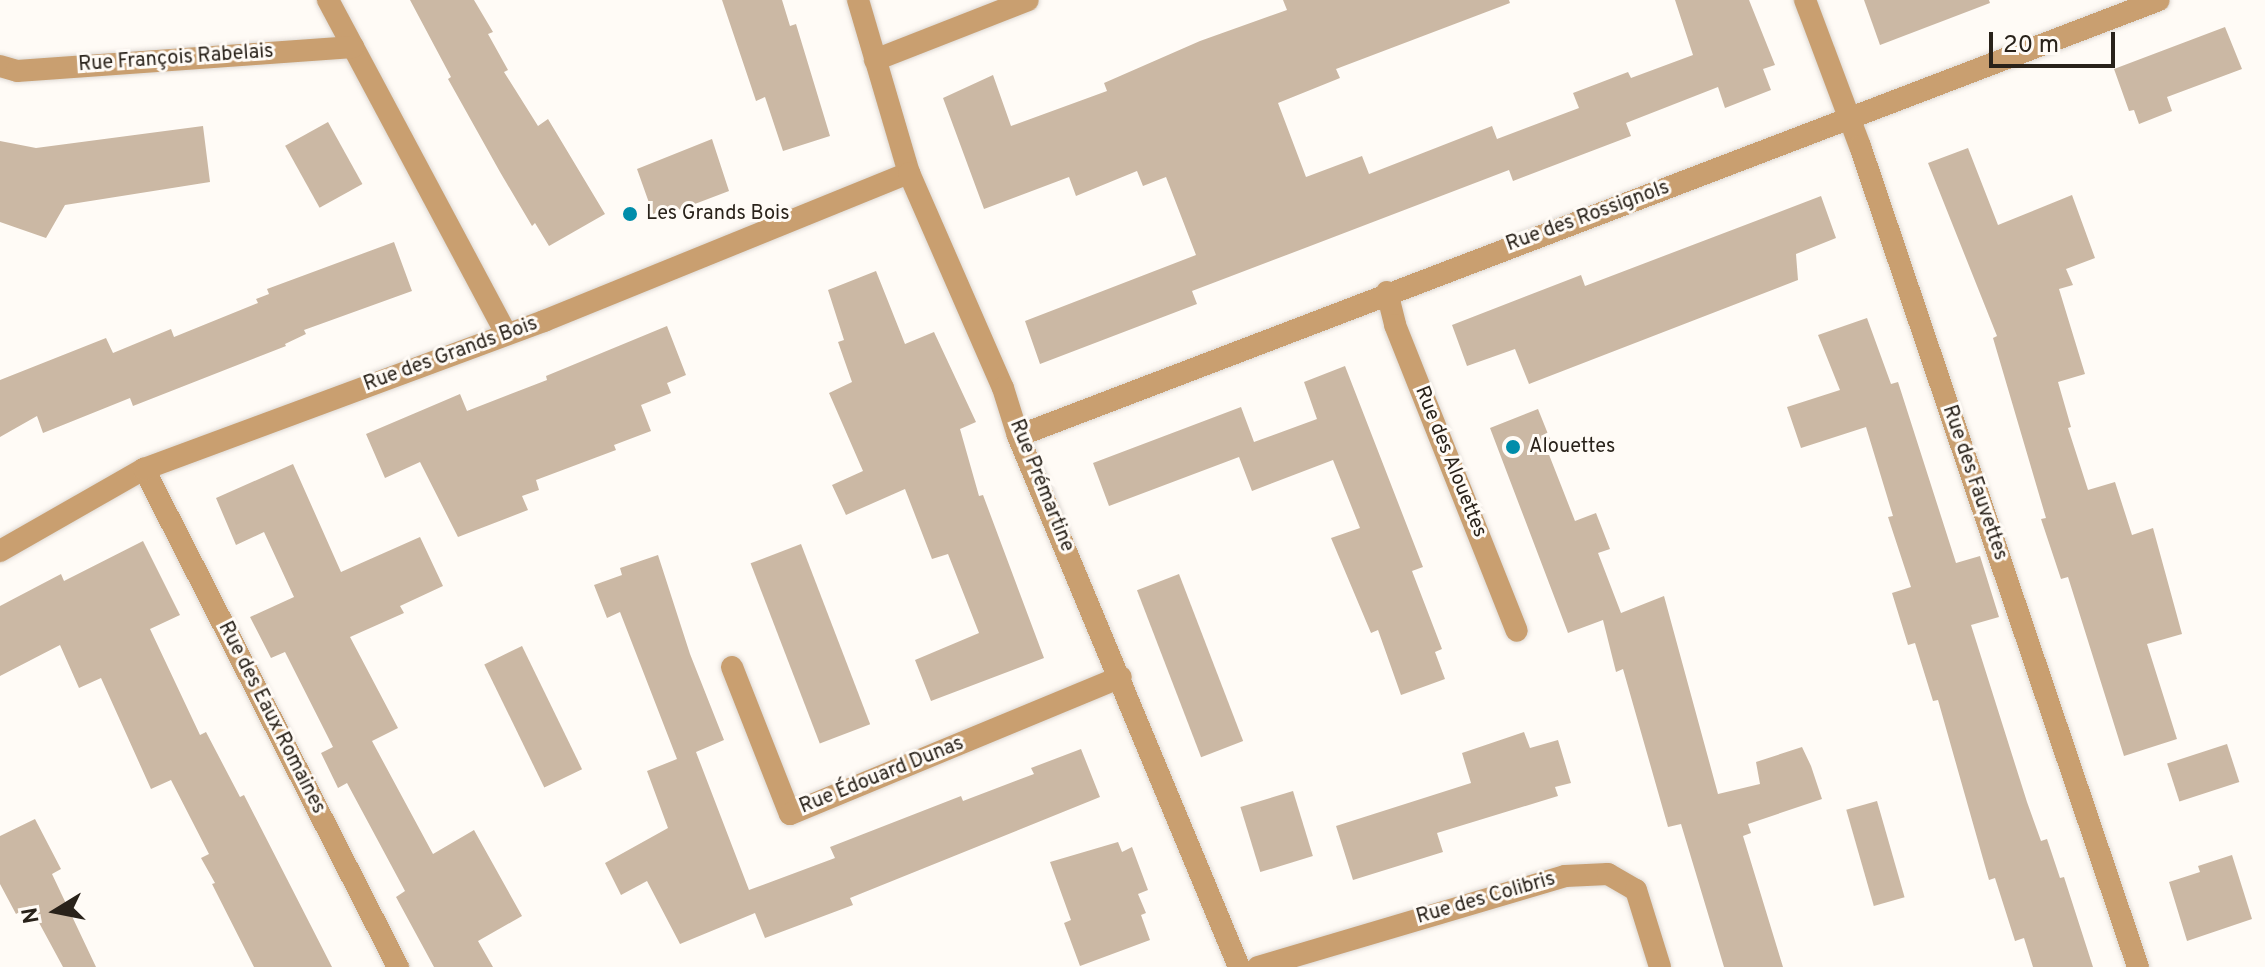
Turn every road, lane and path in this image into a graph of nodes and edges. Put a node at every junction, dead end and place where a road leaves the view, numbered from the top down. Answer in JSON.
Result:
{"nodes":[{"id":1,"x":328,"y":0,"type":"edge"},
{"id":2,"x":858,"y":0,"type":"edge"},
{"id":3,"x":1028,"y":0,"type":"edge"},
{"id":4,"x":1805,"y":0,"type":"edge"},
{"id":5,"x":2159,"y":0,"type":"edge"},
{"id":6,"x":353,"y":47,"type":"junction"},
{"id":7,"x":875,"y":60,"type":"junction"},
{"id":8,"x":0,"y":66,"type":"edge"},
{"id":9,"x":1851,"y":119,"type":"junction"},
{"id":10,"x":909,"y":173,"type":"junction"},
{"id":11,"x":1387,"y":292,"type":"junction"},
{"id":12,"x":506,"y":334,"type":"junction"},
{"id":13,"x":1018,"y":436,"type":"junction"},
{"id":14,"x":144,"y":469,"type":"junction"},
{"id":15,"x":0,"y":551,"type":"edge"},
{"id":16,"x":1517,"y":631,"type":"dead end"},
{"id":17,"x":732,"y":667,"type":"dead end"},
{"id":18,"x":1121,"y":677,"type":"junction"},
{"id":19,"x":398,"y":967,"type":"edge"},
{"id":20,"x":1239,"y":967,"type":"edge"},
{"id":21,"x":1258,"y":967,"type":"edge"},
{"id":22,"x":1660,"y":967,"type":"edge"},
{"id":23,"x":2138,"y":967,"type":"edge"}],
"edges":[{"from":1,"to":6,"type":"street"},
{"from":2,"to":7,"type":"street","name":"Rue Prémartine"},
{"from":3,"to":7,"type":"street"},
{"from":4,"to":9,"type":"street","name":"Rue des Fauvettes"},
{"from":5,"to":9,"type":"street","name":"Rue des Rossignols"},
{"from":6,"to":8,"type":"street","name":"Rue François Rabelais"},
{"from":6,"to":12,"type":"street"},
{"from":7,"to":10,"type":"street","name":"Rue Prémartine"},
{"from":9,"to":11,"type":"street","name":"Rue des Rossignols"},
{"from":9,"to":23,"type":"street","name":"Rue des Fauvettes"},
{"from":10,"to":12,"type":"street","name":"Rue des Grands Bois"},
{"from":10,"to":13,"type":"street","name":"Rue Prémartine"},
{"from":11,"to":13,"type":"street","name":"Rue des Rossignols"},
{"from":11,"to":16,"type":"street","name":"Rue des Alouettes"},
{"from":12,"to":14,"type":"street","name":"Rue des Grands Bois"},
{"from":13,"to":18,"type":"street","name":"Rue Prémartine"},
{"from":14,"to":15,"type":"street","name":"Rue des Grands Bois"},
{"from":14,"to":19,"type":"street","name":"Rue des Eaux Romaines"},
{"from":17,"to":18,"type":"street","name":"Rue Édouard Dunas"},
{"from":18,"to":20,"type":"street","name":"Rue Prémartine"},
{"from":21,"to":22,"type":"street","name":"Rue des Colibris"}]}
